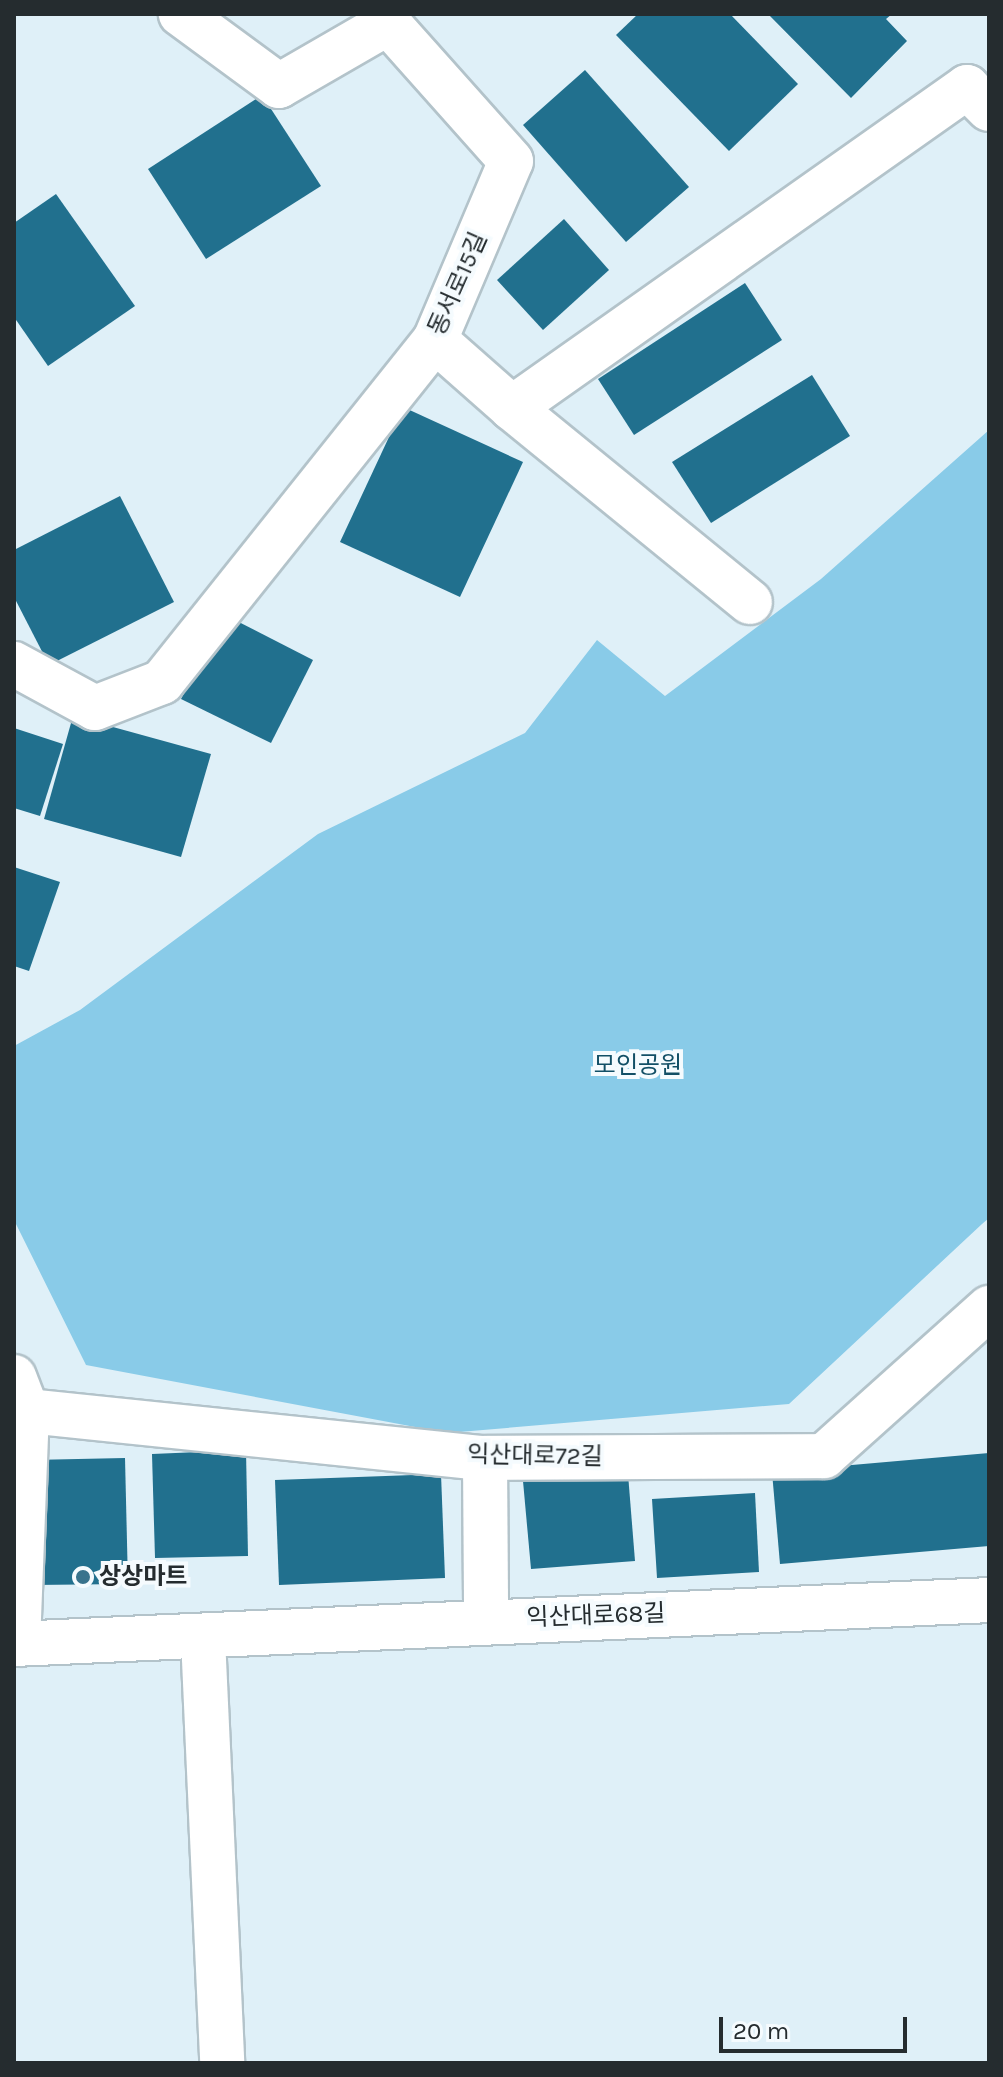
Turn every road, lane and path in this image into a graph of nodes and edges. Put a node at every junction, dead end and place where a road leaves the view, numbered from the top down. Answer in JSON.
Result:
{"nodes":[{"id":1,"x":181,"y":14,"type":"edge"},
{"id":2,"x":989,"y":109,"type":"edge"},
{"id":3,"x":435,"y":340,"type":"junction"},
{"id":4,"x":512,"y":408,"type":"junction"},
{"id":5,"x":750,"y":602,"type":"dead end"},
{"id":6,"x":14,"y":664,"type":"edge"},
{"id":7,"x":989,"y":1308,"type":"edge"},
{"id":8,"x":20,"y":1394,"type":"edge"},
{"id":9,"x":485,"y":1458,"type":"junction"},
{"id":10,"x":989,"y":1600,"type":"edge"},
{"id":11,"x":486,"y":1621,"type":"junction"},
{"id":12,"x":203,"y":1638,"type":"junction"},
{"id":13,"x":16,"y":1644,"type":"edge"},
{"id":14,"x":222,"y":2063,"type":"edge"}],
"edges":[{"from":1,"to":3,"type":"street","name":"동서로15길"},
{"from":2,"to":4,"type":"street"},
{"from":3,"to":4,"type":"street"},
{"from":3,"to":6,"type":"street","name":"동서로15길"},
{"from":4,"to":5,"type":"street"},
{"from":7,"to":9,"type":"street","name":"익산대로72길"},
{"from":8,"to":9,"type":"street","name":"익산대로72길"},
{"from":8,"to":13,"type":"street","name":"익산대로72길"},
{"from":9,"to":11,"type":"street"},
{"from":10,"to":11,"type":"street","name":"익산대로68길"},
{"from":11,"to":12,"type":"street","name":"익산대로68길"},
{"from":12,"to":13,"type":"street","name":"익산대로68길"},
{"from":12,"to":14,"type":"street"}]}
